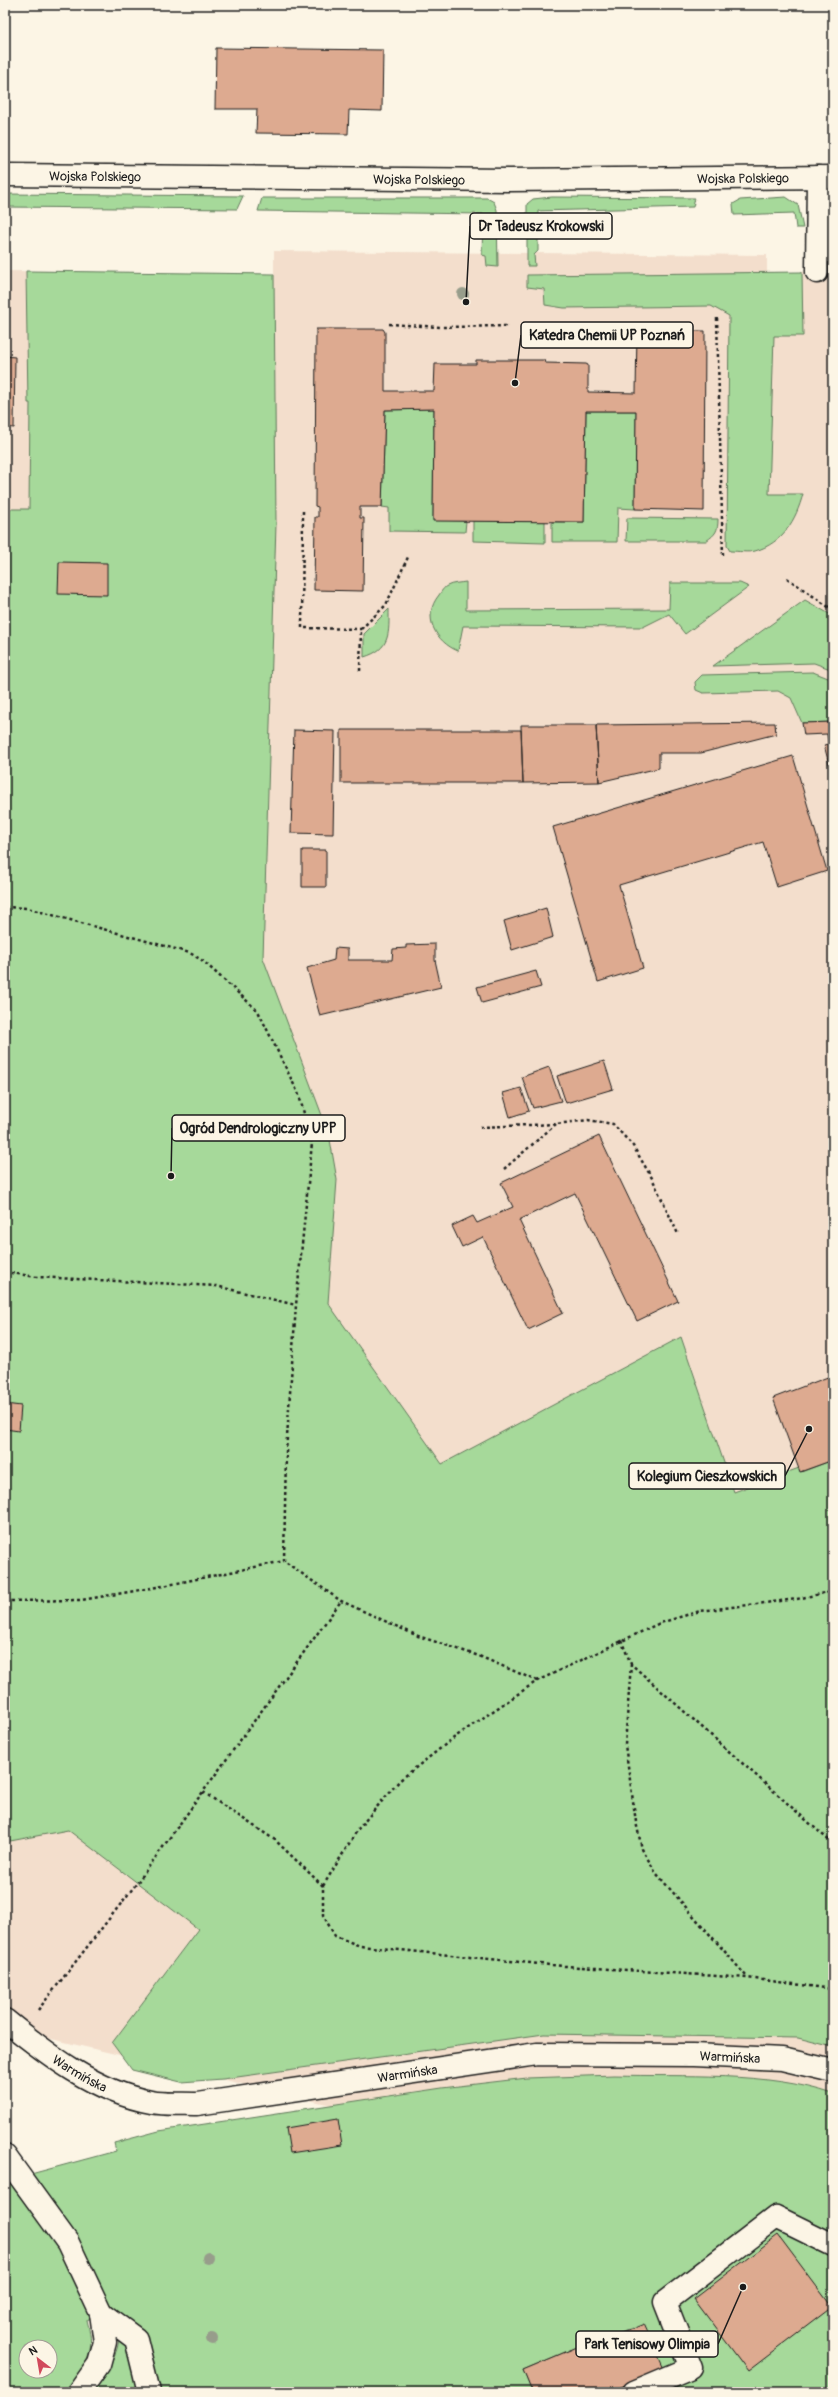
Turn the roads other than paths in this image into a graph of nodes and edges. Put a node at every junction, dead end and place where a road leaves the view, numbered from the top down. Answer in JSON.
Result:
{"nodes":[{"id":1,"x":5,"y":174,"type":"edge"},
{"id":2,"x":826,"y":177,"type":"edge"},
{"id":3,"x":818,"y":272,"type":"dead end"},
{"id":4,"x":13,"y":2026,"type":"edge"},
{"id":5,"x":833,"y":2071,"type":"edge"},
{"id":6,"x":5,"y":2156,"type":"edge"},
{"id":7,"x":833,"y":2245,"type":"edge"},
{"id":8,"x":101,"y":2313,"type":"junction"},
{"id":9,"x":79,"y":2392,"type":"edge"},
{"id":10,"x":149,"y":2392,"type":"edge"},
{"id":11,"x":634,"y":2392,"type":"edge"}],
"edges":[{"from":1,"to":2,"type":"street","name":"Wojska Polskiego"},
{"from":2,"to":3,"type":"street"},
{"from":4,"to":5,"type":"street","name":"Warmińska"},
{"from":6,"to":8,"type":"street"},
{"from":7,"to":11,"type":"street"},
{"from":8,"to":9,"type":"street"},
{"from":8,"to":10,"type":"street"}]}
